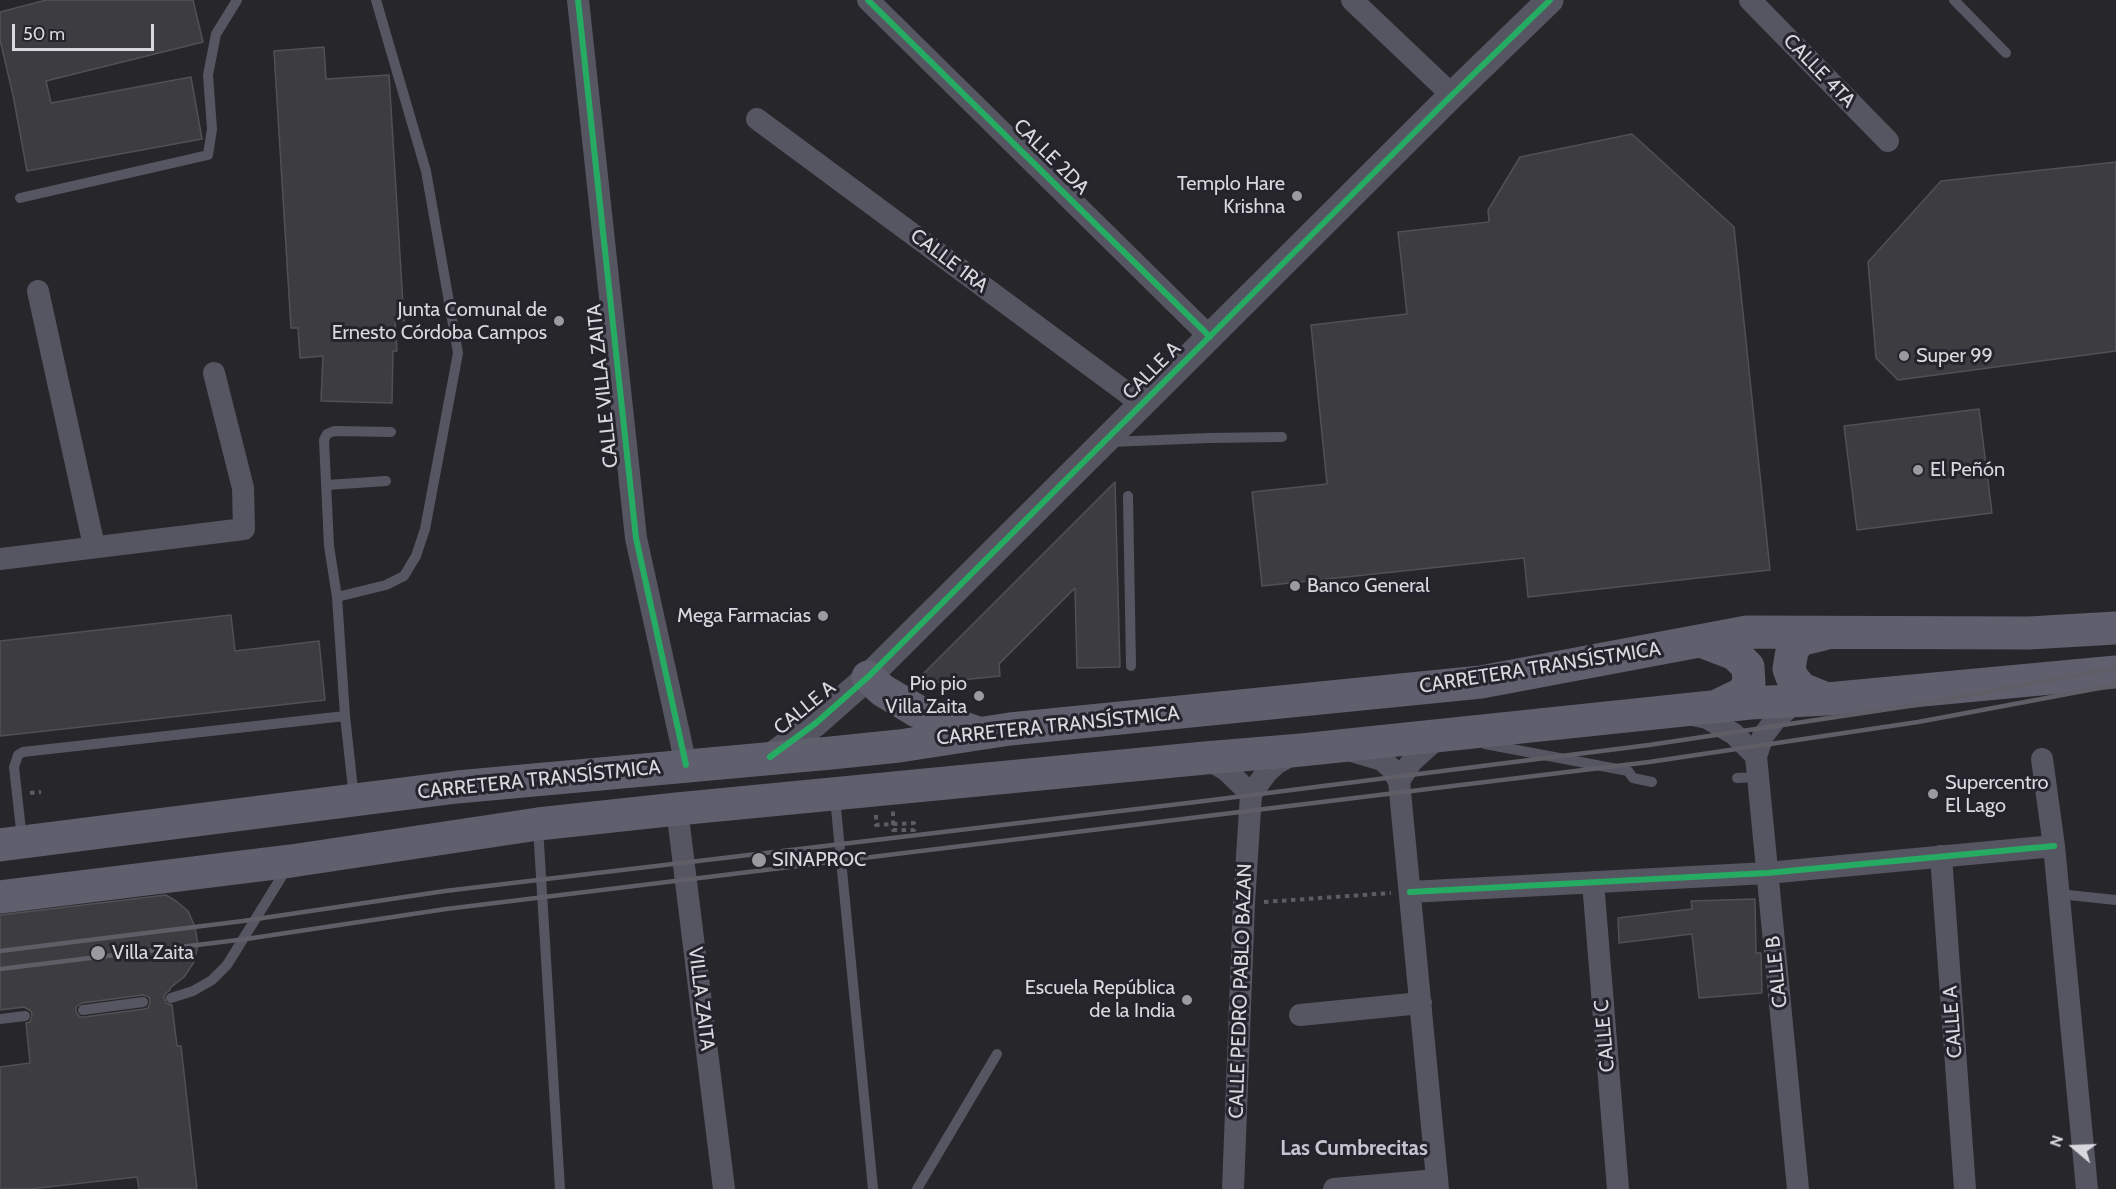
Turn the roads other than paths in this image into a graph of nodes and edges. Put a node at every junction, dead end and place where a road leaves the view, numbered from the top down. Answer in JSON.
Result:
{"nodes":[{"id":1,"x":237,"y":0,"type":"edge"},
{"id":2,"x":376,"y":0,"type":"edge"},
{"id":3,"x":578,"y":0,"type":"edge"},
{"id":4,"x":868,"y":0,"type":"edge"},
{"id":5,"x":1352,"y":0,"type":"edge"},
{"id":6,"x":1550,"y":0,"type":"edge"},
{"id":7,"x":1750,"y":0,"type":"edge"},
{"id":8,"x":1954,"y":0,"type":"edge"},
{"id":9,"x":2006,"y":53,"type":"dead end"},
{"id":10,"x":1452,"y":95,"type":"junction"},
{"id":11,"x":757,"y":119,"type":"dead end"},
{"id":12,"x":1888,"y":141,"type":"dead end"},
{"id":13,"x":20,"y":198,"type":"dead end"},
{"id":14,"x":38,"y":291,"type":"dead end"},
{"id":15,"x":1210,"y":337,"type":"junction"},
{"id":16,"x":214,"y":373,"type":"dead end"},
{"id":17,"x":1142,"y":404,"type":"junction"},
{"id":18,"x":391,"y":432,"type":"dead end"},
{"id":19,"x":1282,"y":437,"type":"dead end"},
{"id":20,"x":1103,"y":442,"type":"junction"},
{"id":21,"x":386,"y":481,"type":"dead end"},
{"id":22,"x":327,"y":485,"type":"junction"},
{"id":23,"x":1128,"y":496,"type":"dead end"},
{"id":24,"x":94,"y":546,"type":"junction"},
{"id":25,"x":0,"y":559,"type":"edge"},
{"id":26,"x":337,"y":597,"type":"junction"},
{"id":27,"x":2116,"y":627,"type":"edge"},
{"id":28,"x":1824,"y":634,"type":"junction"},
{"id":29,"x":1701,"y":642,"type":"junction"},
{"id":30,"x":1131,"y":666,"type":"dead end"},
{"id":31,"x":2116,"y":672,"type":"edge"},
{"id":32,"x":868,"y":677,"type":"junction"},
{"id":33,"x":1819,"y":698,"type":"junction"},
{"id":34,"x":1715,"y":707,"type":"junction"},
{"id":35,"x":1676,"y":711,"type":"junction"},
{"id":36,"x":345,"y":716,"type":"junction"},
{"id":37,"x":977,"y":733,"type":"junction"},
{"id":38,"x":1441,"y":735,"type":"junction"},
{"id":39,"x":1337,"y":747,"type":"junction"},
{"id":40,"x":1302,"y":750,"type":"junction"},
{"id":41,"x":770,"y":757,"type":"junction"},
{"id":42,"x":1205,"y":758,"type":"junction"},
{"id":43,"x":2042,"y":759,"type":"dead end"},
{"id":44,"x":686,"y":765,"type":"junction"},
{"id":45,"x":1751,"y":770,"type":"junction"},
{"id":46,"x":1399,"y":781,"type":"junction"},
{"id":47,"x":1652,"y":782,"type":"dead end"},
{"id":48,"x":1251,"y":794,"type":"junction"},
{"id":49,"x":835,"y":795,"type":"junction"},
{"id":50,"x":354,"y":800,"type":"junction"},
{"id":51,"x":677,"y":809,"type":"junction"},
{"id":52,"x":538,"y":824,"type":"junction"},
{"id":53,"x":11,"y":844,"type":"edge"},
{"id":54,"x":2054,"y":846,"type":"junction"},
{"id":55,"x":1941,"y":856,"type":"junction"},
{"id":56,"x":291,"y":861,"type":"junction"},
{"id":57,"x":1767,"y":873,"type":"junction"},
{"id":58,"x":1593,"y":882,"type":"junction"},
{"id":59,"x":1410,"y":892,"type":"junction"},
{"id":60,"x":2059,"y":894,"type":"junction"},
{"id":61,"x":0,"y":897,"type":"edge"},
{"id":62,"x":2116,"y":900,"type":"edge"},
{"id":63,"x":171,"y":998,"type":"dead end"},
{"id":64,"x":143,"y":1002,"type":"dead end"},
{"id":65,"x":1420,"y":1003,"type":"junction"},
{"id":66,"x":83,"y":1010,"type":"dead end"},
{"id":67,"x":1300,"y":1015,"type":"dead end"},
{"id":68,"x":25,"y":1016,"type":"dead end"},
{"id":69,"x":0,"y":1019,"type":"edge"},
{"id":70,"x":997,"y":1054,"type":"dead end"},
{"id":71,"x":1438,"y":1184,"type":"edge"},
{"id":72,"x":560,"y":1189,"type":"edge"},
{"id":73,"x":724,"y":1189,"type":"edge"},
{"id":74,"x":873,"y":1189,"type":"edge"},
{"id":75,"x":917,"y":1189,"type":"edge"},
{"id":76,"x":1233,"y":1189,"type":"edge"},
{"id":77,"x":1334,"y":1189,"type":"edge"},
{"id":78,"x":1617,"y":1189,"type":"edge"},
{"id":79,"x":1798,"y":1189,"type":"edge"},
{"id":80,"x":1965,"y":1189,"type":"edge"},
{"id":81,"x":2087,"y":1189,"type":"edge"}],
"edges":[{"from":1,"to":13,"type":"lane"},
{"from":2,"to":26,"type":"lane"},
{"from":3,"to":44,"type":"street","name":"CALLE VILLA ZAITA"},
{"from":4,"to":15,"type":"street","name":"CALLE 2DA"},
{"from":5,"to":10,"type":"street"},
{"from":6,"to":10,"type":"street","name":"CALLE A"},
{"from":7,"to":12,"type":"street","name":"CALLE 4TA"},
{"from":8,"to":9,"type":"lane"},
{"from":10,"to":15,"type":"street","name":"CALLE A"},
{"from":11,"to":17,"type":"street","name":"CALLE 1RA"},
{"from":14,"to":24,"type":"street"},
{"from":15,"to":17,"type":"street","name":"CALLE A"},
{"from":16,"to":24,"type":"street"},
{"from":17,"to":20,"type":"street","name":"CALLE A"},
{"from":18,"to":22,"type":"lane"},
{"from":19,"to":20,"type":"lane"},
{"from":20,"to":32,"type":"street","name":"CALLE A"},
{"from":21,"to":22,"type":"lane"},
{"from":22,"to":26,"type":"lane"},
{"from":23,"to":30,"type":"lane"},
{"from":24,"to":25,"type":"street"},
{"from":26,"to":36,"type":"lane"},
{"from":27,"to":28,"type":"main road","name":"CARRETERA TRANSÍSTMICA"},
{"from":28,"to":29,"type":"main road","name":"CARRETERA TRANSÍSTMICA"},
{"from":28,"to":33,"type":"main road"},
{"from":29,"to":34,"type":"main road"},
{"from":29,"to":37,"type":"main road","name":"CARRETERA TRANSÍSTMICA"},
{"from":31,"to":33,"type":"main road"},
{"from":32,"to":37,"type":"main road"},
{"from":32,"to":41,"type":"street","name":"CALLE A"},
{"from":33,"to":34,"type":"main road"},
{"from":33,"to":45,"type":"street","name":"CALLE B"},
{"from":34,"to":35,"type":"main road"},
{"from":35,"to":38,"type":"main road"},
{"from":35,"to":45,"type":"street"},
{"from":36,"to":50,"type":"lane"},
{"from":36,"to":53,"type":"lane"},
{"from":37,"to":41,"type":"main road","name":"CARRETERA TRANSÍSTMICA"},
{"from":38,"to":39,"type":"main road"},
{"from":38,"to":46,"type":"street"},
{"from":38,"to":47,"type":"lane"},
{"from":39,"to":40,"type":"main road"},
{"from":39,"to":46,"type":"street"},
{"from":40,"to":42,"type":"main road"},
{"from":40,"to":48,"type":"street"},
{"from":41,"to":44,"type":"main road","name":"CARRETERA TRANSÍSTMICA"},
{"from":42,"to":48,"type":"street"},
{"from":42,"to":49,"type":"main road"},
{"from":43,"to":54,"type":"street"},
{"from":44,"to":50,"type":"main road","name":"CARRETERA TRANSÍSTMICA"},
{"from":45,"to":57,"type":"street","name":"CALLE B"},
{"from":46,"to":59,"type":"street"},
{"from":48,"to":76,"type":"street","name":"CALLE PEDRO PABLO BAZAN"},
{"from":49,"to":51,"type":"main road"},
{"from":49,"to":74,"type":"lane"},
{"from":50,"to":53,"type":"main road","name":"CARRETERA TRANSÍSTMICA"},
{"from":51,"to":52,"type":"main road"},
{"from":51,"to":73,"type":"street","name":"VILLA ZAITA"},
{"from":52,"to":56,"type":"main road"},
{"from":52,"to":72,"type":"lane"},
{"from":54,"to":55,"type":"street"},
{"from":54,"to":60,"type":"street"},
{"from":55,"to":57,"type":"street"},
{"from":55,"to":80,"type":"street","name":"CALLE A"},
{"from":56,"to":61,"type":"main road"},
{"from":56,"to":63,"type":"lane"},
{"from":57,"to":58,"type":"street"},
{"from":57,"to":79,"type":"street","name":"CALLE B"},
{"from":58,"to":59,"type":"street"},
{"from":58,"to":78,"type":"street","name":"CALLE C"},
{"from":59,"to":65,"type":"street"},
{"from":60,"to":62,"type":"lane"},
{"from":60,"to":81,"type":"street"},
{"from":64,"to":66,"type":"lane"},
{"from":65,"to":67,"type":"street"},
{"from":65,"to":71,"type":"street"},
{"from":68,"to":69,"type":"lane"},
{"from":70,"to":75,"type":"lane"},
{"from":71,"to":77,"type":"street"}]}
